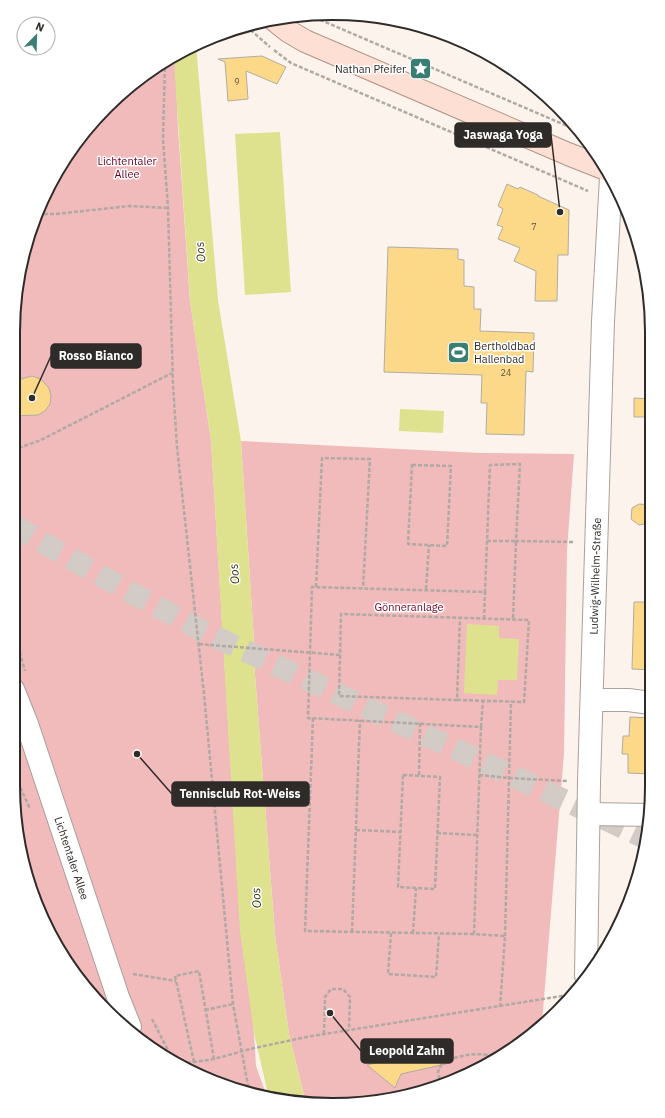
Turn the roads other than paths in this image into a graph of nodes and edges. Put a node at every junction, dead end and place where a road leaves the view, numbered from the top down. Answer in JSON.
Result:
{"nodes":[{"id":1,"x":280,"y":25,"type":"edge"},
{"id":2,"x":596,"y":165,"type":"edge"},
{"id":3,"x":610,"y":189,"type":"edge"},
{"id":4,"x":592,"y":700,"type":"junction"},
{"id":5,"x":645,"y":702,"type":"edge"},
{"id":6,"x":20,"y":706,"type":"edge"},
{"id":7,"x":589,"y":814,"type":"junction"},
{"id":8,"x":643,"y":815,"type":"edge"},
{"id":9,"x":586,"y":967,"type":"edge"},
{"id":10,"x":128,"y":1021,"type":"edge"}],
"edges":[{"from":1,"to":2,"type":"main road"},
{"from":3,"to":4,"type":"street","name":"Ludwig-Wilhelm-Straße"},
{"from":4,"to":5,"type":"street"},
{"from":4,"to":7,"type":"street","name":"Ludwig-Wilhelm-Straße"},
{"from":6,"to":10,"type":"street","name":"Lichtentaler Allee"},
{"from":7,"to":8,"type":"street"},
{"from":7,"to":9,"type":"street","name":"Ludwig-Wilhelm-Straße"}]}
